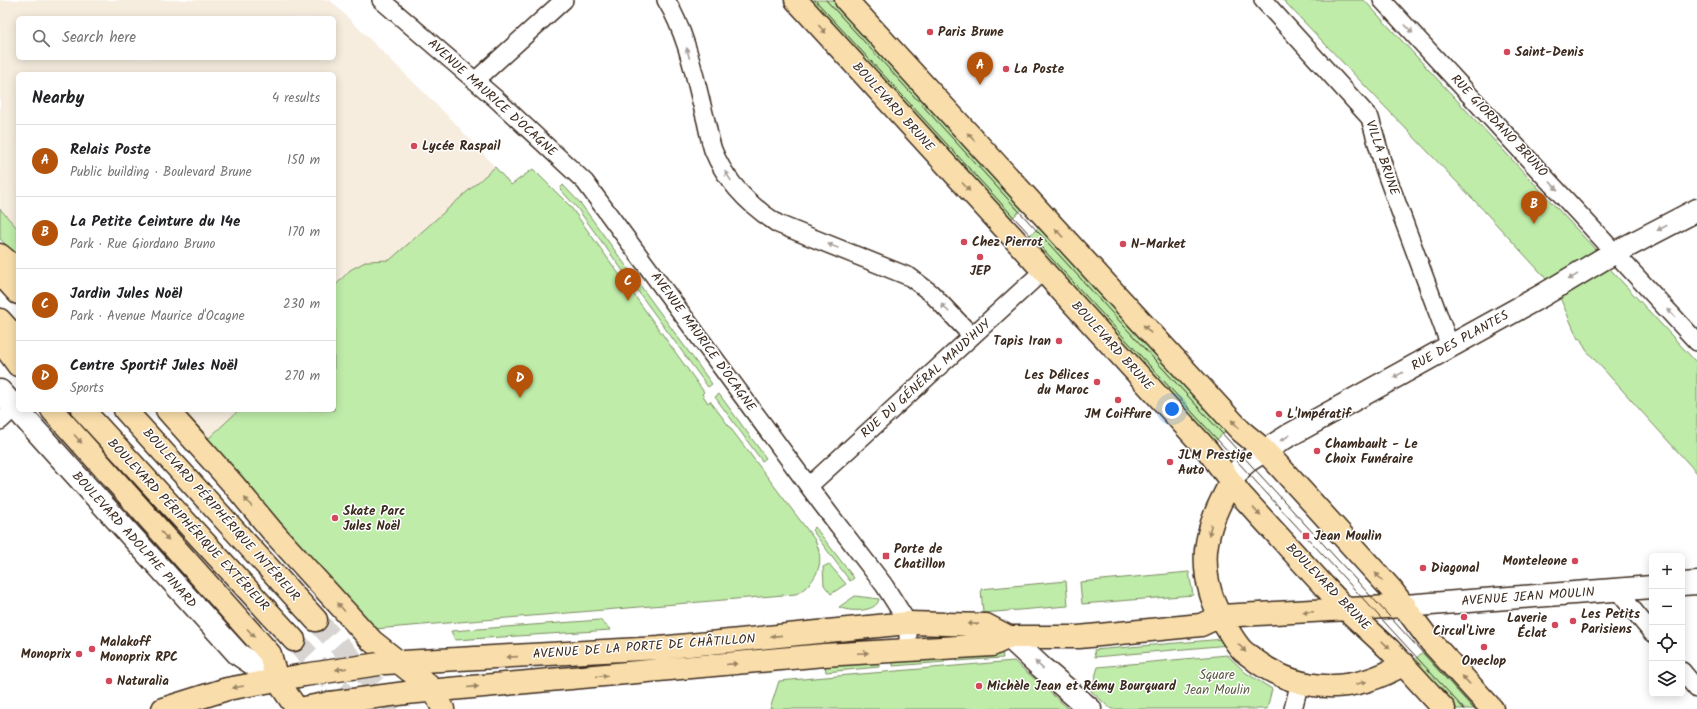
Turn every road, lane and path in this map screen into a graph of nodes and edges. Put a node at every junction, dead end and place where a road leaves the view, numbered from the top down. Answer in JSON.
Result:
{"nodes":[{"id":1,"x":381,"y":0,"type":"edge"},
{"id":2,"x":564,"y":0,"type":"edge"},
{"id":3,"x":666,"y":0,"type":"edge"},
{"id":4,"x":796,"y":0,"type":"edge"},
{"id":5,"x":846,"y":0,"type":"edge"},
{"id":6,"x":1263,"y":0,"type":"edge"},
{"id":7,"x":1382,"y":0,"type":"edge"},
{"id":8,"x":475,"y":81,"type":"junction"},
{"id":9,"x":1697,"y":210,"type":"edge"},
{"id":10,"x":0,"y":255,"type":"edge"},
{"id":11,"x":1610,"y":256,"type":"junction"},
{"id":12,"x":16,"y":268,"type":"edge"},
{"id":13,"x":1043,"y":272,"type":"junction"},
{"id":14,"x":0,"y":273,"type":"edge"},
{"id":15,"x":16,"y":291,"type":"edge"},
{"id":16,"x":0,"y":320,"type":"edge"},
{"id":17,"x":972,"y":336,"type":"junction"},
{"id":18,"x":16,"y":338,"type":"edge"},
{"id":19,"x":0,"y":340,"type":"edge"},
{"id":20,"x":1697,"y":342,"type":"edge"},
{"id":21,"x":1450,"y":346,"type":"junction"},
{"id":22,"x":16,"y":362,"type":"edge"},
{"id":23,"x":0,"y":391,"type":"edge"},
{"id":24,"x":54,"y":412,"type":"edge"},
{"id":25,"x":85,"y":412,"type":"edge"},
{"id":26,"x":127,"y":412,"type":"edge"},
{"id":27,"x":169,"y":412,"type":"edge"},
{"id":28,"x":7,"y":414,"type":"edge"},
{"id":29,"x":1264,"y":450,"type":"junction"},
{"id":30,"x":1231,"y":482,"type":"junction"},
{"id":31,"x":809,"y":486,"type":"junction"},
{"id":32,"x":1697,"y":583,"type":"edge"},
{"id":33,"x":1685,"y":584,"type":"edge"},
{"id":34,"x":1649,"y":587,"type":"edge"},
{"id":35,"x":1617,"y":590,"type":"junction"},
{"id":36,"x":1405,"y":606,"type":"junction"},
{"id":37,"x":1347,"y":610,"type":"junction"},
{"id":38,"x":1220,"y":616,"type":"junction"},
{"id":39,"x":316,"y":620,"type":"tunnel mouth"},
{"id":40,"x":908,"y":624,"type":"junction"},
{"id":41,"x":1649,"y":629,"type":"edge"},
{"id":42,"x":1009,"y":637,"type":"junction"},
{"id":43,"x":294,"y":640,"type":"tunnel mouth"},
{"id":44,"x":908,"y":651,"type":"junction"},
{"id":45,"x":388,"y":663,"type":"junction"},
{"id":46,"x":1404,"y":664,"type":"junction"},
{"id":47,"x":1685,"y":675,"type":"edge"},
{"id":48,"x":277,"y":680,"type":"junction"},
{"id":49,"x":1300,"y":682,"type":"junction"},
{"id":50,"x":1697,"y":689,"type":"edge"},
{"id":51,"x":438,"y":700,"type":"edge"},
{"id":52,"x":163,"y":709,"type":"edge"},
{"id":53,"x":298,"y":709,"type":"edge"},
{"id":54,"x":1090,"y":709,"type":"edge"},
{"id":55,"x":1293,"y":709,"type":"edge"},
{"id":56,"x":1444,"y":709,"type":"edge"},
{"id":57,"x":1492,"y":709,"type":"edge"}],
"edges":[{"from":1,"to":8,"type":"street","name":"AVENUE MAURICE D'OCAGNE"},
{"from":2,"to":8,"type":"street"},
{"from":17,"to":3,"type":"street","one_way":true},
{"from":4,"to":13,"type":"main road","name":"BOULEVARD BRUNE","one_way":true},
{"from":29,"to":5,"type":"main road","one_way":true},
{"from":6,"to":21,"type":"street","name":"VILLA BRUNE"},
{"from":7,"to":11,"type":"street","name":"RUE GIORDANO BRUNO","one_way":true},
{"from":8,"to":31,"type":"street","name":"AVENUE MAURICE D'OCAGNE"},
{"from":9,"to":11,"type":"street","name":"RUE DES PLANTES","one_way":true},
{"from":10,"to":12,"type":"main road"},
{"from":20,"to":11,"type":"street","name":"RUE GIORDANO BRUNO","one_way":true},
{"from":11,"to":21,"type":"street","name":"RUE DES PLANTES","one_way":true},
{"from":13,"to":17,"type":"street","name":"RUE DU GÉNÉRAL MAUD'HUY"},
{"from":13,"to":30,"type":"main road","name":"BOULEVARD BRUNE"},
{"from":14,"to":15,"type":"main road"},
{"from":16,"to":18,"type":"main road"},
{"from":17,"to":31,"type":"street","name":"RUE DU GÉNÉRAL MAUD'HUY"},
{"from":19,"to":22,"type":"main road"},
{"from":21,"to":29,"type":"street","name":"RUE DES PLANTES","one_way":true},
{"from":23,"to":28,"type":"street","name":"BOULEVARD ADOLPHE PINARD"},
{"from":24,"to":48,"type":"main road","one_way":true},
{"from":25,"to":43,"type":"main road","name":"BOULEVARD PÉRIPHÉRIQUE EXTÉRIEUR"},
{"from":26,"to":39,"type":"main road","name":"BOULEVARD PÉRIPHÉRIQUE INTÉRIEUR"},
{"from":45,"to":27,"type":"main road","one_way":true},
{"from":28,"to":48,"type":"street","name":"BOULEVARD ADOLPHE PINARD"},
{"from":29,"to":30,"type":"street","name":"RUE DES PLANTES"},
{"from":36,"to":29,"type":"main road","one_way":true},
{"from":30,"to":37,"type":"main road","name":"BOULEVARD BRUNE","one_way":true},
{"from":30,"to":38,"type":"main road","one_way":true},
{"from":31,"to":40,"type":"street","name":"AVENUE MAURICE D'OCAGNE"},
{"from":32,"to":33,"type":"street"},
{"from":34,"to":35,"type":"street","name":"AVENUE JEAN MOULIN"},
{"from":35,"to":36,"type":"street","name":"AVENUE JEAN MOULIN"},
{"from":35,"to":41,"type":"street"},
{"from":36,"to":37,"type":"main road","name":"AVENUE DE LA PORTE DE CHÂTILLON"},
{"from":57,"to":36,"type":"main road","one_way":true},
{"from":37,"to":38,"type":"main road","name":"AVENUE DE LA PORTE DE CHÂTILLON","one_way":true},
{"from":37,"to":46,"type":"main road","name":"BOULEVARD BRUNE","one_way":true},
{"from":38,"to":42,"type":"main road","name":"AVENUE DE LA PORTE DE CHÂTILLON"},
{"from":38,"to":49,"type":"main road","one_way":true},
{"from":42,"to":40,"type":"main road","name":"AVENUE DE LA PORTE DE CHÂTILLON","one_way":true},
{"from":40,"to":44,"type":"street"},
{"from":40,"to":45,"type":"main road","name":"AVENUE DE LA PORTE DE CHÂTILLON","one_way":true},
{"from":42,"to":44,"type":"main road","name":"AVENUE DE LA PORTE DE CHÂTILLON"},
{"from":54,"to":42,"type":"street","one_way":true},
{"from":51,"to":44,"type":"main road","name":"AVENUE DE LA PORTE DE CHÂTILLON","one_way":true},
{"from":45,"to":48,"type":"main road","name":"AVENUE DE LA PORTE DE CHÂTILLON","one_way":true,"bridge":true},
{"from":45,"to":51,"type":"main road"},
{"from":49,"to":46,"type":"main road","one_way":true},
{"from":46,"to":56,"type":"main road","name":"BOULEVARD BRUNE"},
{"from":47,"to":50,"type":"street"},
{"from":48,"to":52,"type":"main road","name":"AVENUE DE LA PORTE DE CHÂTILLON","one_way":true},
{"from":48,"to":53,"type":"main road"},
{"from":49,"to":55,"type":"street"},
{"from":51,"to":53,"type":"main road","name":"AVENUE DE LA PORTE DE CHÂTILLON","bridge":true}]}
